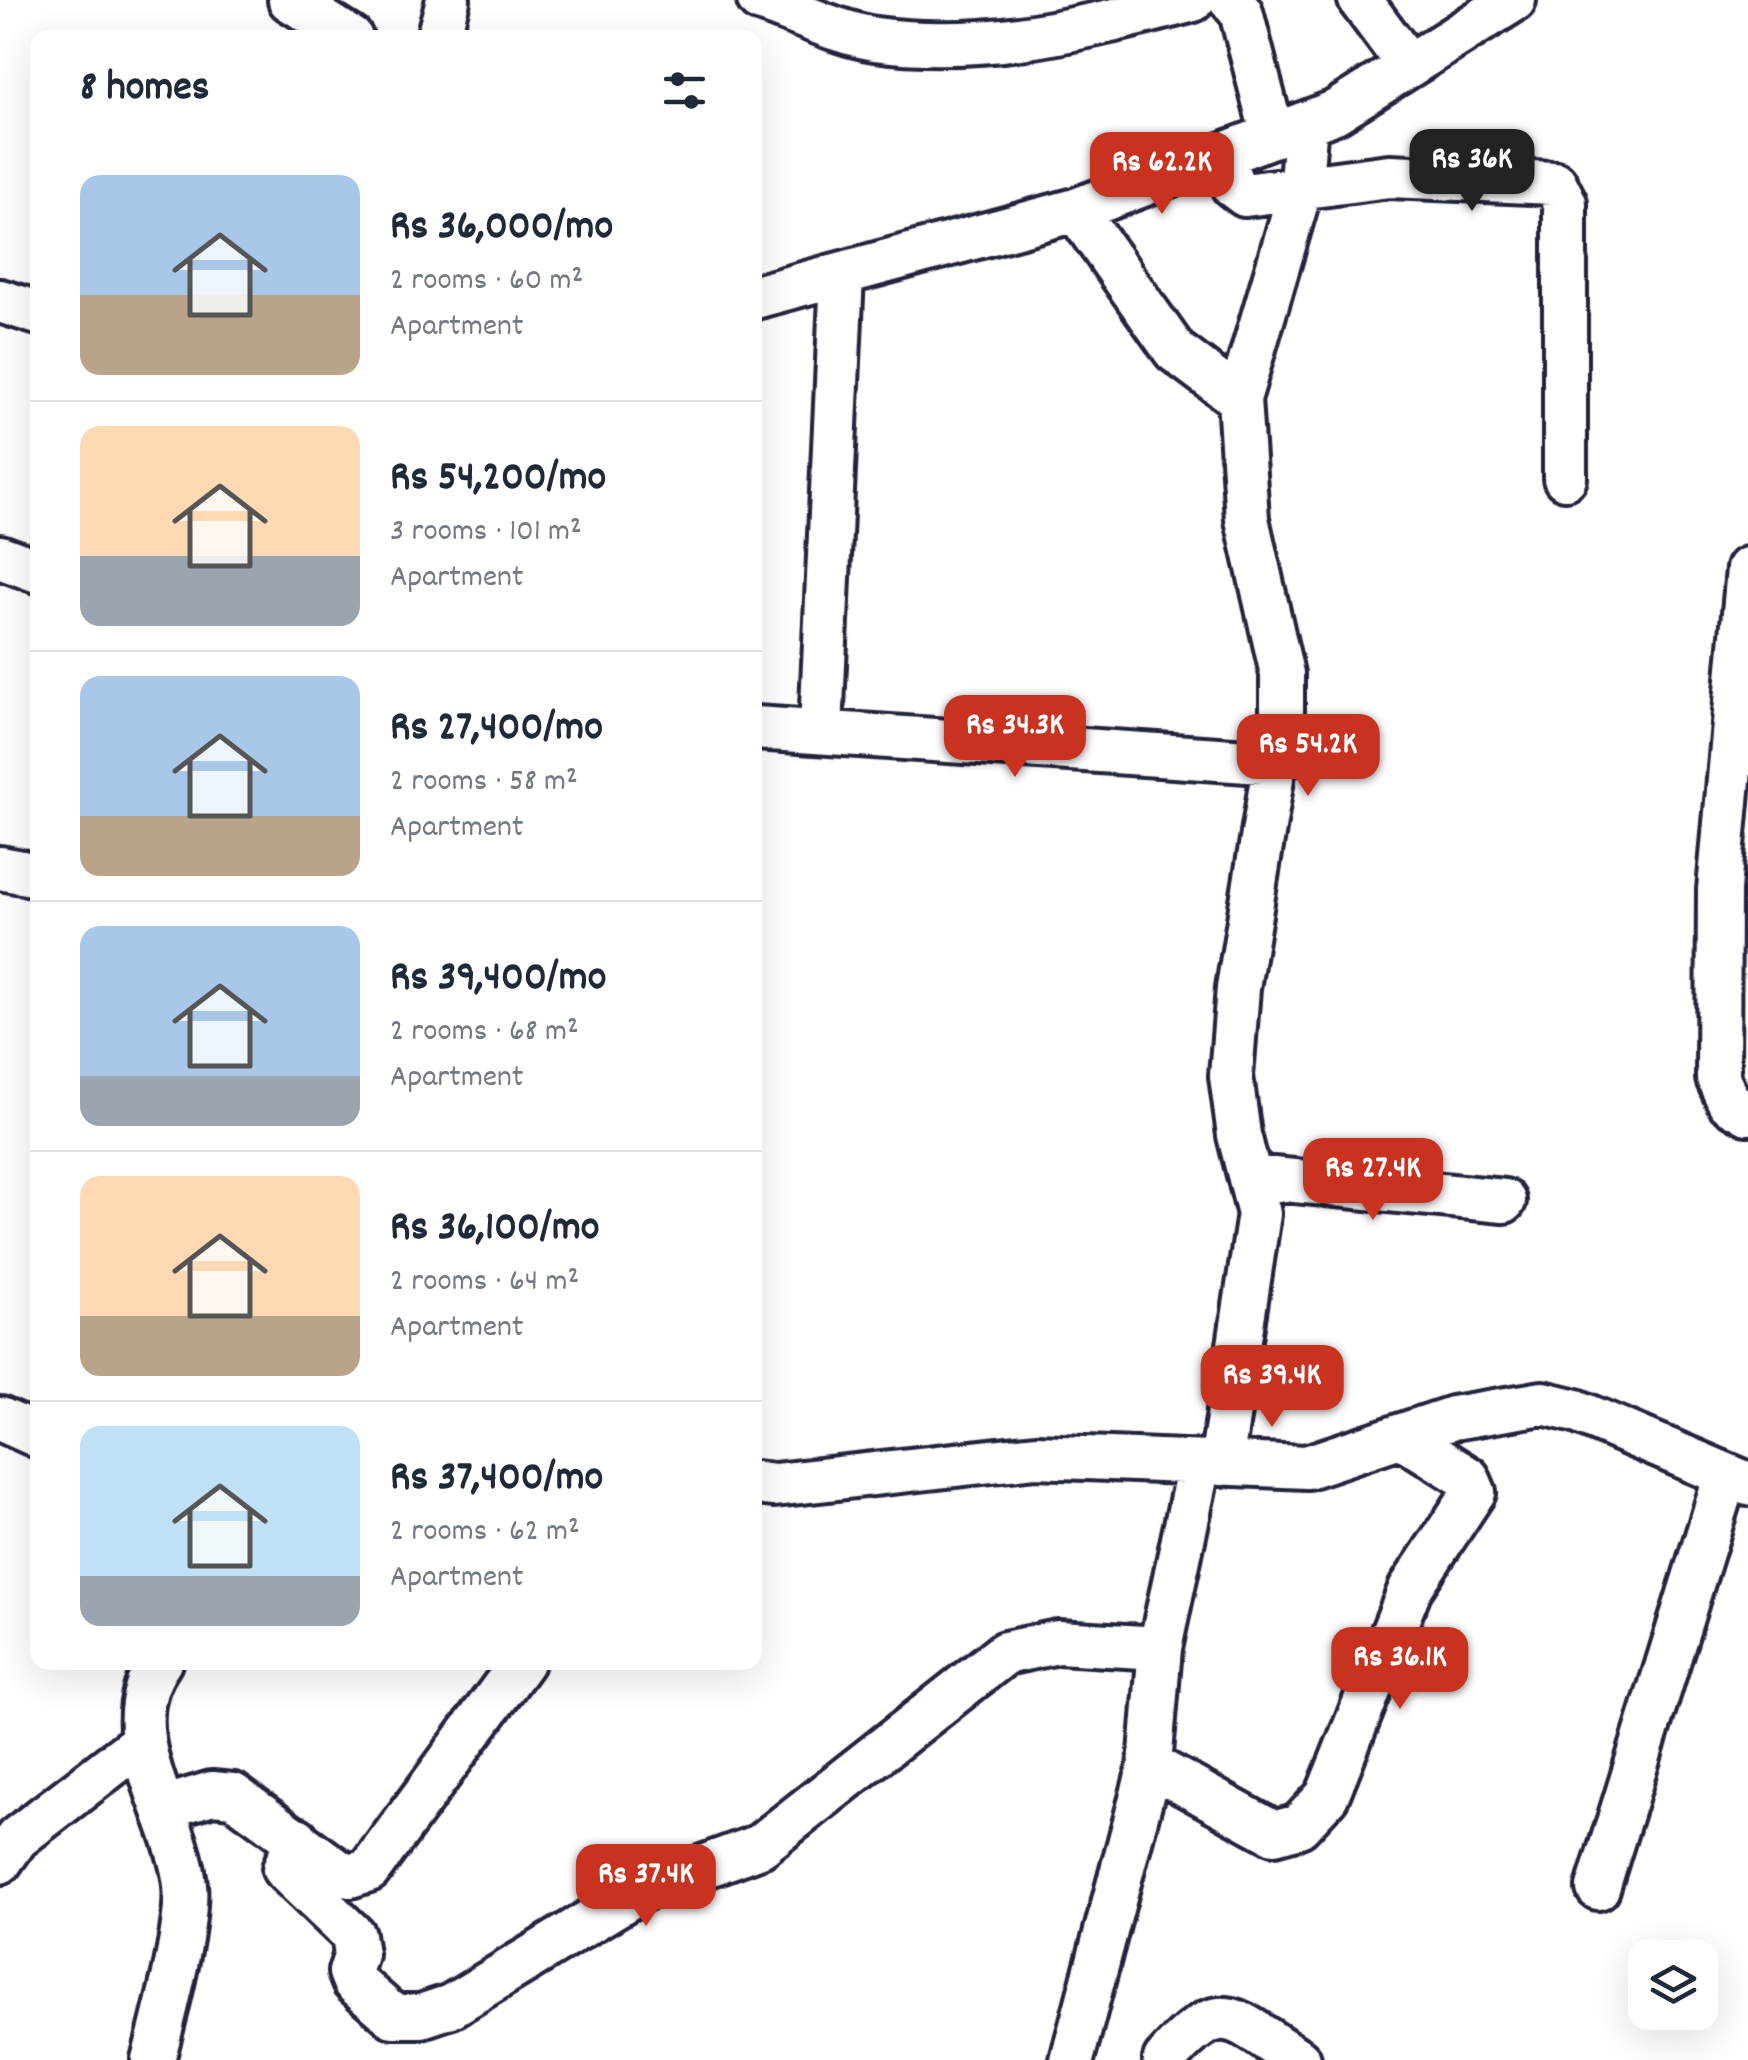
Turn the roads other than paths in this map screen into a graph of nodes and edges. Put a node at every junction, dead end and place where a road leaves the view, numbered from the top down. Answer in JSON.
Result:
{"nodes":[{"id":1,"x":448,"y":0,"type":"edge"},
{"id":2,"x":759,"y":0,"type":"edge"},
{"id":3,"x":1193,"y":0,"type":"edge"},
{"id":4,"x":1231,"y":0,"type":"edge"},
{"id":5,"x":1360,"y":0,"type":"edge"},
{"id":6,"x":1514,"y":0,"type":"edge"},
{"id":7,"x":306,"y":4,"type":"edge"},
{"id":8,"x":340,"y":30,"type":"edge"},
{"id":9,"x":440,"y":30,"type":"edge"},
{"id":10,"x":1409,"y":66,"type":"junction"},
{"id":11,"x":1290,"y":130,"type":"junction"},
{"id":12,"x":1222,"y":156,"type":"junction"},
{"id":13,"x":1300,"y":190,"type":"junction"},
{"id":14,"x":1076,"y":210,"type":"junction"},
{"id":15,"x":842,"y":276,"type":"junction"},
{"id":16,"x":762,"y":296,"type":"edge"},
{"id":17,"x":0,"y":301,"type":"edge"},
{"id":18,"x":30,"y":310,"type":"edge"},
{"id":19,"x":1239,"y":399,"type":"junction"},
{"id":20,"x":1565,"y":478,"type":"dead end"},
{"id":21,"x":0,"y":558,"type":"edge"},
{"id":22,"x":30,"y":568,"type":"edge"},
{"id":23,"x":1748,"y":569,"type":"edge"},
{"id":24,"x":762,"y":728,"type":"edge"},
{"id":25,"x":821,"y":730,"type":"junction"},
{"id":26,"x":1278,"y":763,"type":"junction"},
{"id":27,"x":0,"y":868,"type":"edge"},
{"id":28,"x":30,"y":874,"type":"edge"},
{"id":29,"x":1748,"y":1113,"type":"edge"},
{"id":30,"x":1252,"y":1177,"type":"junction"},
{"id":31,"x":1504,"y":1201,"type":"dead end"},
{"id":32,"x":0,"y":1420,"type":"edge"},
{"id":33,"x":30,"y":1433,"type":"edge"},
{"id":34,"x":1404,"y":1438,"type":"junction"},
{"id":35,"x":1210,"y":1464,"type":"junction"},
{"id":36,"x":1737,"y":1480,"type":"edge"},
{"id":37,"x":762,"y":1484,"type":"edge"},
{"id":38,"x":1160,"y":1648,"type":"junction"},
{"id":39,"x":157,"y":1670,"type":"edge"},
{"id":40,"x":516,"y":1670,"type":"edge"},
{"id":41,"x":143,"y":1740,"type":"junction"},
{"id":42,"x":1150,"y":1765,"type":"junction"},
{"id":43,"x":163,"y":1808,"type":"junction"},
{"id":44,"x":297,"y":1839,"type":"junction"},
{"id":45,"x":6,"y":1842,"type":"edge"},
{"id":46,"x":1598,"y":1888,"type":"dead end"},
{"id":47,"x":154,"y":2060,"type":"edge"},
{"id":48,"x":1072,"y":2060,"type":"edge"},
{"id":49,"x":1166,"y":2060,"type":"edge"},
{"id":50,"x":1299,"y":2060,"type":"edge"}],
"edges":[{"from":1,"to":9,"type":"street"},
{"from":2,"to":3,"type":"street"},
{"from":4,"to":11,"type":"street"},
{"from":5,"to":10,"type":"street"},
{"from":6,"to":10,"type":"street"},
{"from":7,"to":8,"type":"street"},
{"from":10,"to":11,"type":"street"},
{"from":11,"to":12,"type":"street"},
{"from":11,"to":13,"type":"street"},
{"from":12,"to":13,"type":"street"},
{"from":12,"to":14,"type":"street"},
{"from":13,"to":19,"type":"street"},
{"from":13,"to":20,"type":"street"},
{"from":14,"to":15,"type":"street"},
{"from":14,"to":19,"type":"street"},
{"from":15,"to":16,"type":"street"},
{"from":15,"to":25,"type":"street"},
{"from":17,"to":18,"type":"street"},
{"from":19,"to":26,"type":"street"},
{"from":21,"to":22,"type":"street"},
{"from":23,"to":29,"type":"street"},
{"from":24,"to":25,"type":"street"},
{"from":25,"to":26,"type":"street"},
{"from":26,"to":30,"type":"street"},
{"from":27,"to":28,"type":"street"},
{"from":30,"to":31,"type":"street"},
{"from":30,"to":35,"type":"street"},
{"from":32,"to":33,"type":"street"},
{"from":34,"to":35,"type":"street"},
{"from":34,"to":36,"type":"street"},
{"from":34,"to":42,"type":"street"},
{"from":35,"to":37,"type":"street"},
{"from":35,"to":38,"type":"street"},
{"from":36,"to":46,"type":"street"},
{"from":38,"to":42,"type":"street"},
{"from":38,"to":44,"type":"street"},
{"from":39,"to":41,"type":"street"},
{"from":40,"to":44,"type":"street"},
{"from":41,"to":43,"type":"street"},
{"from":41,"to":45,"type":"street"},
{"from":42,"to":48,"type":"street"},
{"from":43,"to":44,"type":"street"},
{"from":43,"to":47,"type":"street"},
{"from":49,"to":50,"type":"street"}]}
